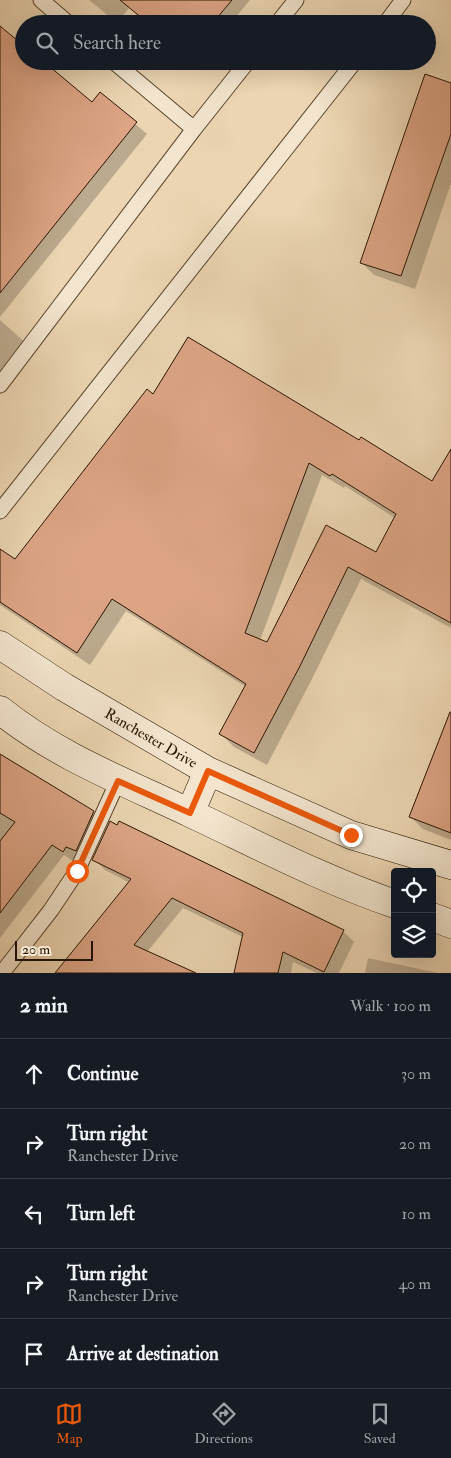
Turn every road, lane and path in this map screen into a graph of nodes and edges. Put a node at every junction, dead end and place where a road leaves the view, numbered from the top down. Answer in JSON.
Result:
{"nodes":[{"id":1,"x":41,"y":0,"type":"edge"},
{"id":2,"x":296,"y":0,"type":"edge"},
{"id":3,"x":403,"y":0,"type":"edge"},
{"id":4,"x":58,"y":15,"type":"edge"},
{"id":5,"x":284,"y":15,"type":"edge"},
{"id":6,"x":392,"y":15,"type":"edge"},
{"id":7,"x":124,"y":70,"type":"edge"},
{"id":8,"x":241,"y":70,"type":"edge"},
{"id":9,"x":348,"y":70,"type":"edge"},
{"id":10,"x":194,"y":130,"type":"junction"},
{"id":11,"x":0,"y":385,"type":"edge"},
{"id":12,"x":0,"y":510,"type":"edge"},
{"id":13,"x":0,"y":645,"type":"edge"},
{"id":14,"x":0,"y":710,"type":"edge"},
{"id":15,"x":208,"y":771,"type":"junction"},
{"id":16,"x":118,"y":781,"type":"junction"},
{"id":17,"x":190,"y":813,"type":"junction"},
{"id":18,"x":451,"y":865,"type":"edge"},
{"id":19,"x":391,"y":902,"type":"edge"},
{"id":20,"x":436,"y":918,"type":"edge"},
{"id":21,"x":451,"y":924,"type":"edge"},
{"id":22,"x":2,"y":973,"type":"edge"}],
"edges":[{"from":1,"to":4,"type":"lane"},
{"from":2,"to":5,"type":"lane"},
{"from":3,"to":6,"type":"lane"},
{"from":7,"to":10,"type":"lane"},
{"from":8,"to":10,"type":"lane"},
{"from":9,"to":12,"type":"lane"},
{"from":10,"to":11,"type":"lane"},
{"from":13,"to":15,"type":"street","name":"Ranchester Drive"},
{"from":14,"to":16,"type":"street"},
{"from":15,"to":17,"type":"street"},
{"from":15,"to":18,"type":"street","name":"Ranchester Drive"},
{"from":16,"to":17,"type":"street"},
{"from":16,"to":22,"type":"lane"},
{"from":17,"to":19,"type":"street"},
{"from":20,"to":21,"type":"street"}]}
